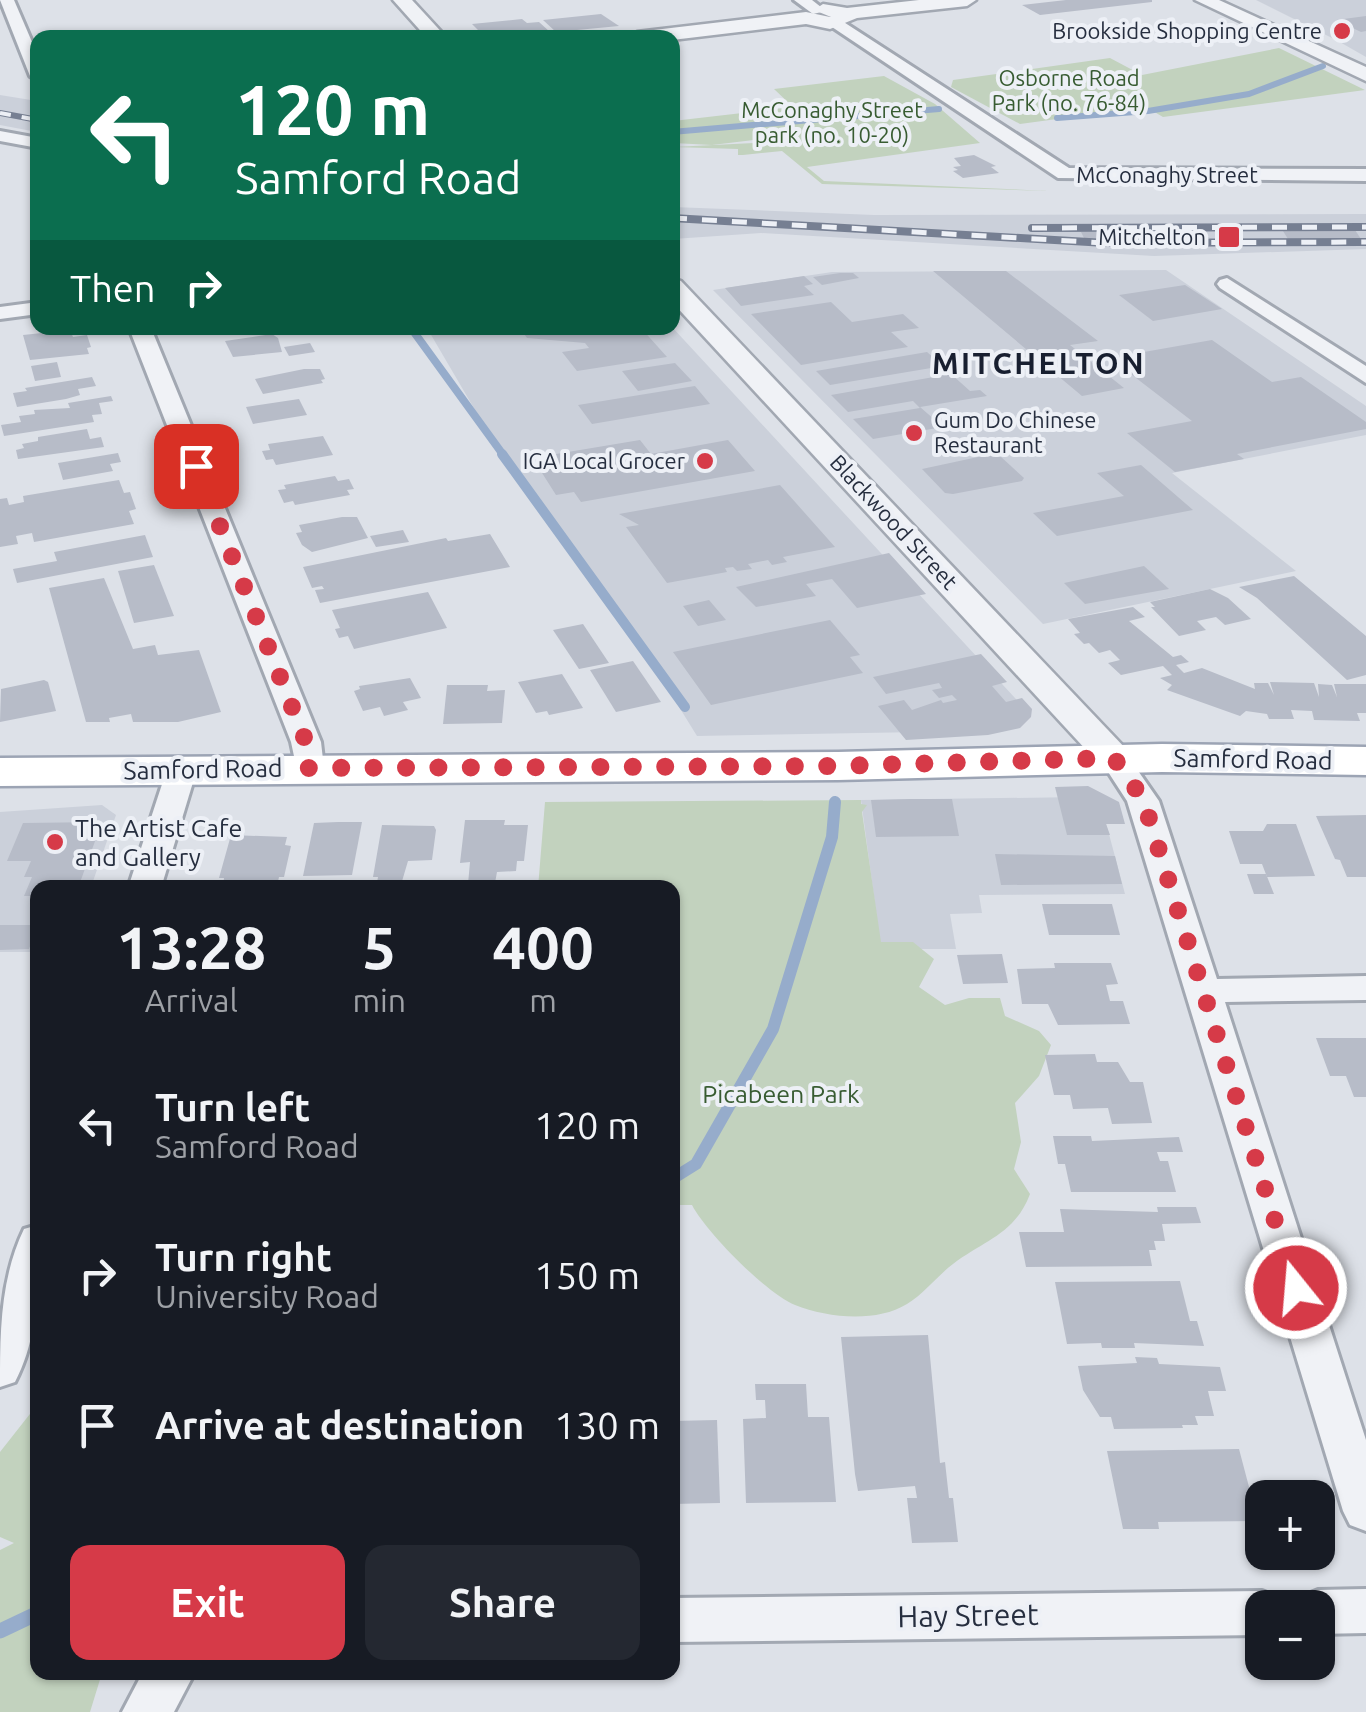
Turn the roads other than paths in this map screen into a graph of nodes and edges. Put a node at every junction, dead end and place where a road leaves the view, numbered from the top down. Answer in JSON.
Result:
{"nodes":[{"id":1,"x":6,"y":0,"type":"edge"},
{"id":2,"x":402,"y":0,"type":"edge"},
{"id":3,"x":967,"y":0,"type":"edge"},
{"id":4,"x":1204,"y":0,"type":"edge"},
{"id":5,"x":1235,"y":0,"type":"edge"},
{"id":6,"x":821,"y":13,"type":"edge"},
{"id":7,"x":7,"y":20,"type":"edge"},
{"id":8,"x":430,"y":30,"type":"edge"},
{"id":9,"x":680,"y":32,"type":"edge"},
{"id":10,"x":30,"y":62,"type":"edge"},
{"id":11,"x":1360,"y":72,"type":"edge"},
{"id":12,"x":0,"y":136,"type":"edge"},
{"id":13,"x":30,"y":142,"type":"edge"},
{"id":14,"x":1366,"y":175,"type":"edge"},
{"id":15,"x":1226,"y":284,"type":"dead end"},
{"id":16,"x":680,"y":295,"type":"edge"},
{"id":17,"x":30,"y":309,"type":"edge"},
{"id":18,"x":0,"y":314,"type":"edge"},
{"id":19,"x":143,"y":335,"type":"edge"},
{"id":20,"x":1366,"y":376,"type":"edge"},
{"id":21,"x":1114,"y":758,"type":"junction"},
{"id":22,"x":1366,"y":761,"type":"edge"},
{"id":23,"x":308,"y":768,"type":"junction"},
{"id":24,"x":182,"y":769,"type":"junction"},
{"id":25,"x":0,"y":772,"type":"edge"},
{"id":26,"x":147,"y":880,"type":"edge"},
{"id":27,"x":1366,"y":988,"type":"edge"},
{"id":28,"x":1204,"y":990,"type":"junction"},
{"id":29,"x":30,"y":1267,"type":"edge"},
{"id":30,"x":0,"y":1370,"type":"edge"},
{"id":31,"x":1366,"y":1511,"type":"edge"},
{"id":32,"x":1245,"y":1612,"type":"edge"},
{"id":33,"x":1335,"y":1612,"type":"edge"},
{"id":34,"x":1366,"y":1612,"type":"edge"},
{"id":35,"x":680,"y":1620,"type":"edge"},
{"id":36,"x":165,"y":1680,"type":"edge"},
{"id":37,"x":146,"y":1712,"type":"edge"}],
"edges":[{"from":1,"to":7,"type":"street"},
{"from":2,"to":8,"type":"street"},
{"from":3,"to":6,"type":"street"},
{"from":4,"to":11,"type":"street"},
{"from":5,"to":11,"type":"street"},
{"from":6,"to":9,"type":"street"},
{"from":6,"to":14,"type":"street","name":"McConaghy Street"},
{"from":7,"to":10,"type":"street"},
{"from":12,"to":13,"type":"street"},
{"from":15,"to":20,"type":"street"},
{"from":16,"to":21,"type":"street","name":"Blackwood Street"},
{"from":17,"to":18,"type":"street"},
{"from":19,"to":23,"type":"street"},
{"from":21,"to":22,"type":"main road","name":"Samford Road"},
{"from":21,"to":23,"type":"main road","name":"Samford Road"},
{"from":21,"to":28,"type":"street"},
{"from":23,"to":24,"type":"main road","name":"Samford Road"},
{"from":24,"to":25,"type":"main road","name":"Samford Road"},
{"from":24,"to":26,"type":"street"},
{"from":27,"to":28,"type":"street"},
{"from":28,"to":31,"type":"street"},
{"from":29,"to":30,"type":"street"},
{"from":32,"to":35,"type":"street","name":"Hay Street"},
{"from":33,"to":34,"type":"street"},
{"from":36,"to":37,"type":"street"}]}
